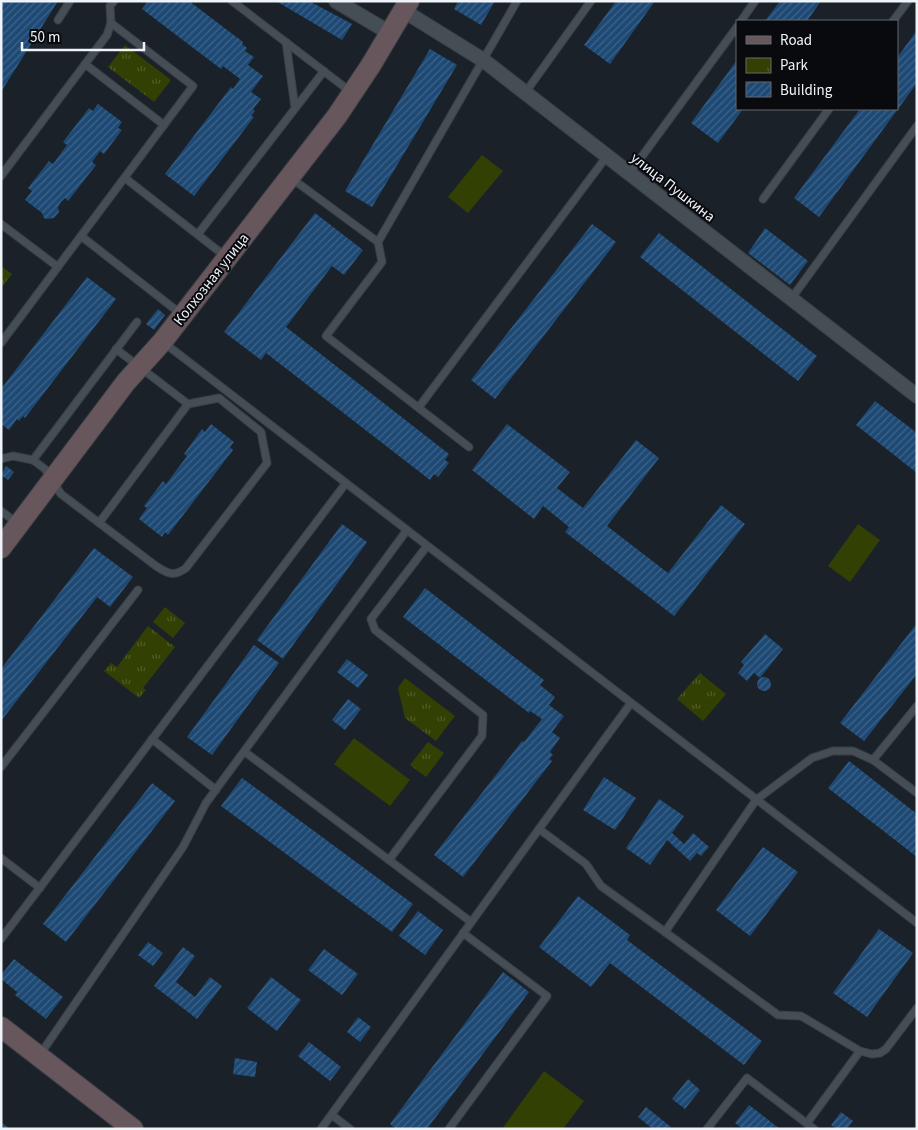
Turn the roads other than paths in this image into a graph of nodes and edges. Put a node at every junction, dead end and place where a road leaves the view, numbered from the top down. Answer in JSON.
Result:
{"nodes":[{"id":1,"x":70,"y":1,"type":"edge"},
{"id":2,"x":114,"y":1,"type":"edge"},
{"id":3,"x":232,"y":1,"type":"edge"},
{"id":4,"x":336,"y":1,"type":"edge"},
{"id":5,"x":517,"y":1,"type":"edge"},
{"id":6,"x":591,"y":1,"type":"edge"},
{"id":7,"x":756,"y":1,"type":"edge"},
{"id":8,"x":908,"y":1,"type":"edge"},
{"id":9,"x":406,"y":6,"type":"edge"},
{"id":10,"x":58,"y":20,"type":"dead end"},
{"id":11,"x":742,"y":20,"type":"edge"},
{"id":12,"x":894,"y":20,"type":"edge"},
{"id":13,"x":111,"y":23,"type":"junction"},
{"id":14,"x":736,"y":28,"type":"edge"},
{"id":15,"x":390,"y":33,"type":"junction"},
{"id":16,"x":286,"y":42,"type":"junction"},
{"id":17,"x":483,"y":60,"type":"junction"},
{"id":18,"x":85,"y":64,"type":"junction"},
{"id":19,"x":324,"y":71,"type":"junction"},
{"id":20,"x":353,"y":93,"type":"junction"},
{"id":21,"x":525,"y":93,"type":"junction"},
{"id":22,"x":295,"y":108,"type":"junction"},
{"id":23,"x":828,"y":110,"type":"edge"},
{"id":24,"x":164,"y":125,"type":"junction"},
{"id":25,"x":917,"y":126,"type":"edge"},
{"id":26,"x":607,"y":156,"type":"junction"},
{"id":27,"x":630,"y":174,"type":"junction"},
{"id":28,"x":1,"y":176,"type":"edge"},
{"id":29,"x":290,"y":177,"type":"junction"},
{"id":30,"x":125,"y":178,"type":"junction"},
{"id":31,"x":763,"y":199,"type":"dead end"},
{"id":32,"x":1,"y":224,"type":"edge"},
{"id":33,"x":198,"y":234,"type":"junction"},
{"id":34,"x":81,"y":236,"type":"junction"},
{"id":35,"x":378,"y":242,"type":"junction"},
{"id":36,"x":227,"y":257,"type":"junction"},
{"id":37,"x":58,"y":267,"type":"junction"},
{"id":38,"x":791,"y":299,"type":"junction"},
{"id":39,"x":182,"y":315,"type":"junction"},
{"id":40,"x":137,"y":322,"type":"dead end"},
{"id":41,"x":1,"y":342,"type":"edge"},
{"id":42,"x":162,"y":342,"type":"junction"},
{"id":43,"x":116,"y":350,"type":"junction"},
{"id":44,"x":140,"y":367,"type":"junction"},
{"id":45,"x":917,"y":396,"type":"edge"},
{"id":46,"x":188,"y":404,"type":"junction"},
{"id":47,"x":243,"y":404,"type":"junction"},
{"id":48,"x":418,"y":407,"type":"junction"},
{"id":49,"x":237,"y":413,"type":"junction"},
{"id":50,"x":469,"y":446,"type":"dead end"},
{"id":51,"x":1,"y":459,"type":"edge"},
{"id":52,"x":33,"y":460,"type":"junction"},
{"id":53,"x":52,"y":480,"type":"junction"},
{"id":54,"x":346,"y":483,"type":"junction"},
{"id":55,"x":1,"y":512,"type":"edge"},
{"id":56,"x":99,"y":523,"type":"junction"},
{"id":57,"x":19,"y":525,"type":"junction"},
{"id":58,"x":407,"y":530,"type":"junction"},
{"id":59,"x":427,"y":546,"type":"junction"},
{"id":60,"x":1,"y":548,"type":"edge"},
{"id":61,"x":138,"y":590,"type":"dead end"},
{"id":62,"x":631,"y":703,"type":"junction"},
{"id":63,"x":917,"y":706,"type":"edge"},
{"id":64,"x":152,"y":740,"type":"junction"},
{"id":65,"x":244,"y":752,"type":"junction"},
{"id":66,"x":873,"y":760,"type":"junction"},
{"id":67,"x":1,"y":768,"type":"edge"},
{"id":68,"x":216,"y":790,"type":"junction"},
{"id":69,"x":917,"y":793,"type":"edge"},
{"id":70,"x":756,"y":800,"type":"junction"},
{"id":71,"x":539,"y":829,"type":"junction"},
{"id":72,"x":1,"y":858,"type":"edge"},
{"id":73,"x":390,"y":860,"type":"junction"},
{"id":74,"x":40,"y":888,"type":"junction"},
{"id":75,"x":471,"y":922,"type":"junction"},
{"id":76,"x":917,"y":923,"type":"edge"},
{"id":77,"x":665,"y":932,"type":"junction"},
{"id":78,"x":463,"y":933,"type":"junction"},
{"id":79,"x":1,"y":939,"type":"edge"},
{"id":80,"x":917,"y":1008,"type":"edge"},
{"id":81,"x":1,"y":1028,"type":"edge"},
{"id":82,"x":860,"y":1051,"type":"junction"},
{"id":83,"x":39,"y":1056,"type":"junction"},
{"id":84,"x":332,"y":1115,"type":"junction"},
{"id":85,"x":807,"y":1123,"type":"junction"},
{"id":86,"x":133,"y":1129,"type":"edge"},
{"id":87,"x":321,"y":1129,"type":"edge"},
{"id":88,"x":350,"y":1129,"type":"edge"},
{"id":89,"x":449,"y":1129,"type":"edge"},
{"id":90,"x":707,"y":1129,"type":"edge"},
{"id":91,"x":814,"y":1129,"type":"edge"}],
"edges":[{"from":1,"to":10,"type":"lane"},
{"from":2,"to":13,"type":"lane"},
{"from":3,"to":16,"type":"lane"},
{"from":4,"to":15,"type":"street"},
{"from":5,"to":17,"type":"lane"},
{"from":6,"to":21,"type":"lane"},
{"from":7,"to":11,"type":"lane"},
{"from":8,"to":12,"type":"lane"},
{"from":9,"to":15,"type":"street","name":"Колхозная улица"},
{"from":9,"to":17,"type":"street","name":"улица Пушкина"},
{"from":13,"to":18,"type":"lane"},
{"from":13,"to":24,"type":"lane"},
{"from":14,"to":27,"type":"lane"},
{"from":15,"to":20,"type":"street","name":"Колхозная улица"},
{"from":16,"to":19,"type":"lane"},
{"from":16,"to":22,"type":"lane"},
{"from":17,"to":21,"type":"street","name":"улица Пушкина"},
{"from":17,"to":35,"type":"lane"},
{"from":18,"to":24,"type":"lane"},
{"from":18,"to":28,"type":"lane"},
{"from":19,"to":20,"type":"lane"},
{"from":19,"to":22,"type":"lane"},
{"from":20,"to":29,"type":"street","name":"Колхозная улица"},
{"from":21,"to":26,"type":"street","name":"улица Пушкина"},
{"from":22,"to":33,"type":"lane"},
{"from":23,"to":31,"type":"lane"},
{"from":24,"to":30,"type":"lane"},
{"from":25,"to":38,"type":"lane"},
{"from":26,"to":27,"type":"street","name":"улица Пушкина"},
{"from":26,"to":48,"type":"lane"},
{"from":27,"to":38,"type":"street","name":"улица Пушкина"},
{"from":29,"to":35,"type":"lane"},
{"from":29,"to":36,"type":"street","name":"Колхозная улица"},
{"from":30,"to":33,"type":"lane"},
{"from":30,"to":34,"type":"lane"},
{"from":32,"to":37,"type":"lane"},
{"from":33,"to":36,"type":"lane"},
{"from":34,"to":37,"type":"lane"},
{"from":34,"to":39,"type":"lane"},
{"from":35,"to":48,"type":"lane"},
{"from":36,"to":39,"type":"street","name":"Колхозная улица"},
{"from":37,"to":41,"type":"lane"},
{"from":38,"to":45,"type":"street","name":"улица Пушкина"},
{"from":39,"to":42,"type":"street","name":"Колхозная улица"},
{"from":40,"to":43,"type":"lane"},
{"from":42,"to":44,"type":"street","name":"Колхозная улица"},
{"from":42,"to":47,"type":"lane"},
{"from":43,"to":44,"type":"lane"},
{"from":43,"to":52,"type":"lane"},
{"from":44,"to":46,"type":"lane"},
{"from":44,"to":53,"type":"street","name":"Колхозная улица"},
{"from":46,"to":49,"type":"lane"},
{"from":46,"to":56,"type":"lane"},
{"from":47,"to":49,"type":"lane"},
{"from":47,"to":54,"type":"lane"},
{"from":48,"to":50,"type":"lane"},
{"from":49,"to":56,"type":"lane"},
{"from":51,"to":52,"type":"lane"},
{"from":52,"to":53,"type":"lane"},
{"from":53,"to":56,"type":"lane"},
{"from":53,"to":57,"type":"street","name":"Колхозная улица"},
{"from":54,"to":58,"type":"lane"},
{"from":54,"to":64,"type":"lane"},
{"from":55,"to":57,"type":"lane"},
{"from":57,"to":60,"type":"street","name":"Колхозная улица"},
{"from":58,"to":59,"type":"lane"},
{"from":58,"to":65,"type":"lane"},
{"from":59,"to":62,"type":"lane"},
{"from":59,"to":73,"type":"lane"},
{"from":61,"to":67,"type":"lane"},
{"from":62,"to":70,"type":"lane"},
{"from":62,"to":71,"type":"lane"},
{"from":63,"to":66,"type":"lane"},
{"from":64,"to":68,"type":"lane"},
{"from":64,"to":74,"type":"lane"},
{"from":65,"to":68,"type":"lane"},
{"from":65,"to":73,"type":"lane"},
{"from":66,"to":69,"type":"lane"},
{"from":66,"to":70,"type":"lane"},
{"from":68,"to":83,"type":"lane"},
{"from":70,"to":76,"type":"lane"},
{"from":70,"to":77,"type":"lane"},
{"from":71,"to":75,"type":"lane"},
{"from":71,"to":77,"type":"lane"},
{"from":72,"to":74,"type":"lane"},
{"from":73,"to":75,"type":"lane"},
{"from":74,"to":79,"type":"lane"},
{"from":75,"to":78,"type":"lane"},
{"from":77,"to":82,"type":"lane"},
{"from":78,"to":84,"type":"lane"},
{"from":78,"to":89,"type":"lane"},
{"from":80,"to":82,"type":"lane"},
{"from":81,"to":83,"type":"street"},
{"from":82,"to":85,"type":"lane"},
{"from":83,"to":86,"type":"street"},
{"from":84,"to":87,"type":"lane"},
{"from":84,"to":88,"type":"lane"},
{"from":85,"to":90,"type":"lane"},
{"from":85,"to":91,"type":"lane"}]}
